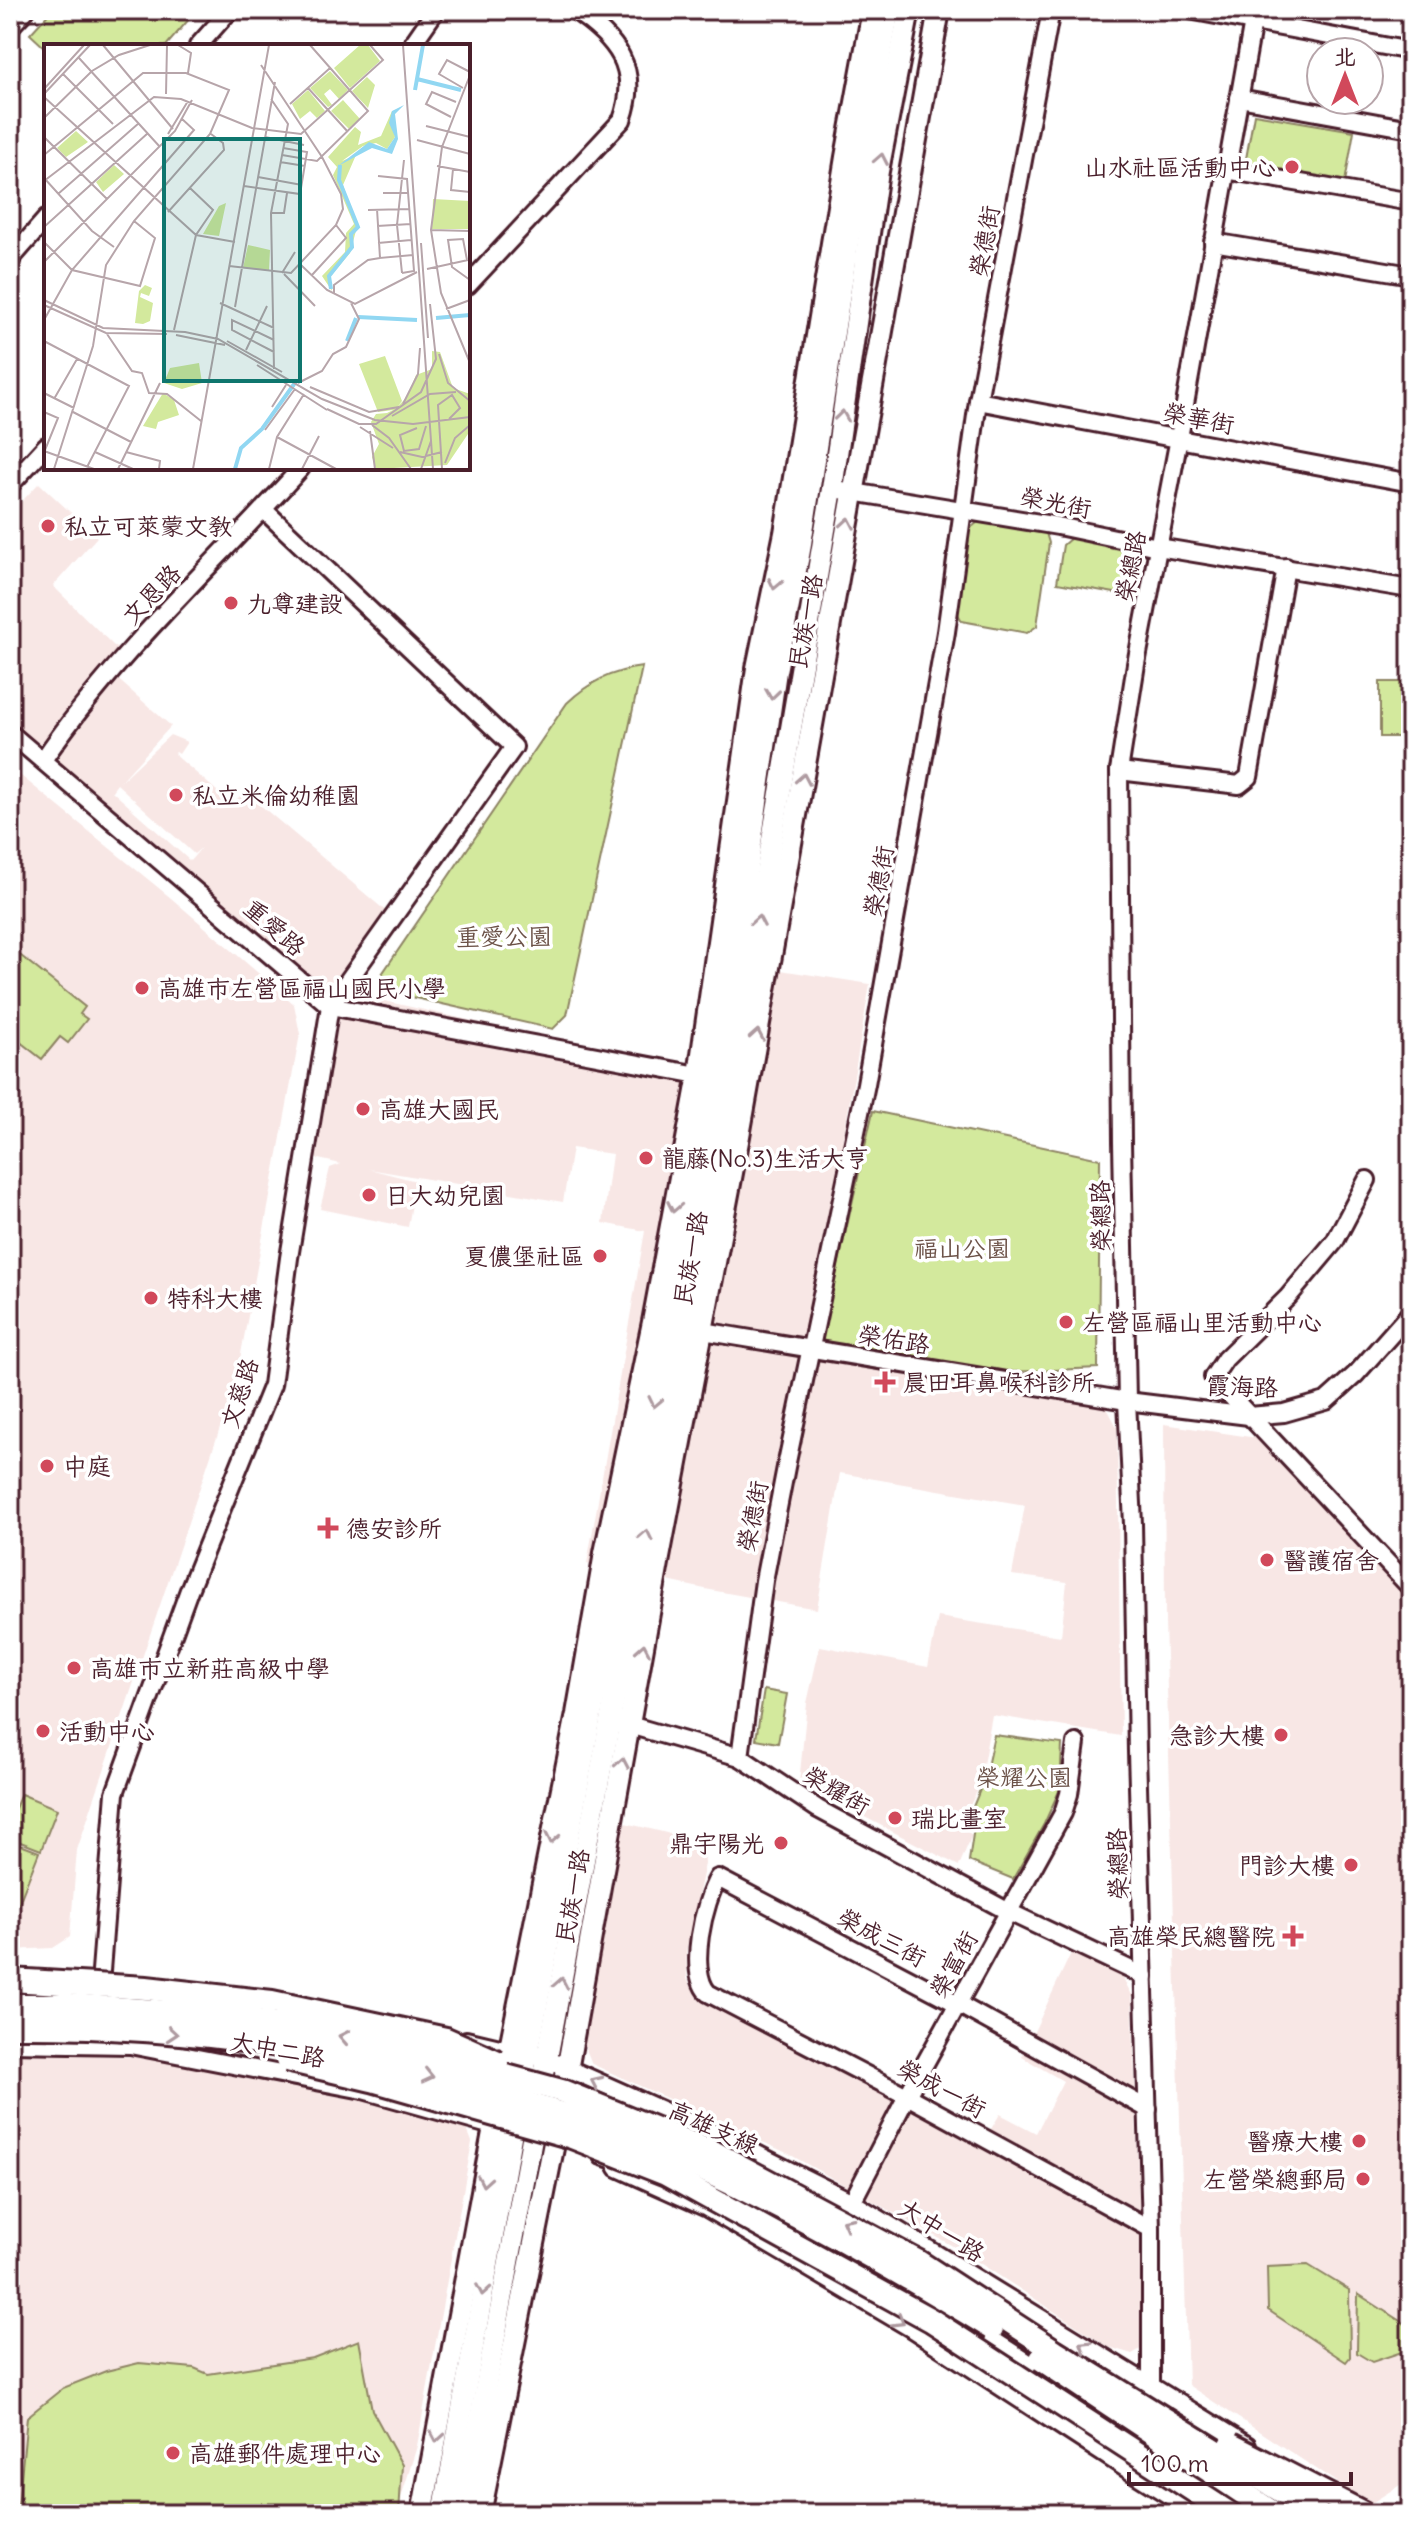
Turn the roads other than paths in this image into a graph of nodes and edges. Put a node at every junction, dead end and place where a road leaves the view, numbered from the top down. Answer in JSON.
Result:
{"nodes":[{"id":1,"x":26,"y":10,"type":"edge"},
{"id":2,"x":230,"y":10,"type":"edge"},
{"id":3,"x":436,"y":10,"type":"edge"},
{"id":4,"x":574,"y":10,"type":"edge"},
{"id":5,"x":873,"y":10,"type":"edge"},
{"id":6,"x":889,"y":10,"type":"edge"},
{"id":7,"x":909,"y":10,"type":"edge"},
{"id":8,"x":939,"y":10,"type":"edge"},
{"id":9,"x":1051,"y":10,"type":"edge"},
{"id":10,"x":1189,"y":10,"type":"edge"},
{"id":11,"x":1254,"y":16,"type":"edge"},
{"id":12,"x":10,"y":27,"type":"edge"},
{"id":13,"x":200,"y":44,"type":"edge"},
{"id":14,"x":412,"y":44,"type":"edge"},
{"id":15,"x":1411,"y":51,"type":"edge"},
{"id":16,"x":1239,"y":98,"type":"junction"},
{"id":17,"x":1411,"y":129,"type":"edge"},
{"id":18,"x":1226,"y":170,"type":"junction"},
{"id":19,"x":1411,"y":202,"type":"edge"},
{"id":20,"x":44,"y":221,"type":"edge"},
{"id":21,"x":1213,"y":242,"type":"junction"},
{"id":22,"x":10,"y":260,"type":"edge"},
{"id":23,"x":1411,"y":275,"type":"edge"},
{"id":24,"x":470,"y":283,"type":"edge"},
{"id":25,"x":978,"y":401,"type":"junction"},
{"id":26,"x":1179,"y":438,"type":"junction"},
{"id":27,"x":44,"y":448,"type":"edge"},
{"id":28,"x":299,"y":470,"type":"edge"},
{"id":29,"x":1411,"y":483,"type":"edge"},
{"id":30,"x":10,"y":485,"type":"edge"},
{"id":31,"x":832,"y":489,"type":"junction"},
{"id":32,"x":854,"y":492,"type":"junction"},
{"id":33,"x":264,"y":510,"type":"junction"},
{"id":34,"x":964,"y":510,"type":"junction"},
{"id":35,"x":1158,"y":547,"type":"junction"},
{"id":36,"x":1286,"y":567,"type":"junction"},
{"id":37,"x":1411,"y":582,"type":"edge"},
{"id":38,"x":10,"y":733,"type":"edge"},
{"id":39,"x":43,"y":760,"type":"junction"},
{"id":40,"x":1119,"y":771,"type":"junction"},
{"id":41,"x":330,"y":1006,"type":"junction"},
{"id":42,"x":724,"y":1080,"type":"junction"},
{"id":43,"x":1367,"y":1180,"type":"dead end"},
{"id":44,"x":1411,"y":1312,"type":"edge"},
{"id":45,"x":679,"y":1327,"type":"junction"},
{"id":46,"x":812,"y":1350,"type":"junction"},
{"id":47,"x":1127,"y":1401,"type":"junction"},
{"id":48,"x":1249,"y":1416,"type":"junction"},
{"id":49,"x":1411,"y":1588,"type":"edge"},
{"id":50,"x":602,"y":1719,"type":"junction"},
{"id":51,"x":1076,"y":1743,"type":"dead end"},
{"id":52,"x":740,"y":1757,"type":"junction"},
{"id":53,"x":1009,"y":1912,"type":"junction"},
{"id":54,"x":10,"y":1972,"type":"edge"},
{"id":55,"x":101,"y":1975,"type":"junction"},
{"id":56,"x":1144,"y":1976,"type":"junction"},
{"id":57,"x":10,"y":1980,"type":"edge"},
{"id":58,"x":185,"y":1991,"type":"junction"},
{"id":59,"x":10,"y":1993,"type":"edge"},
{"id":60,"x":99,"y":1993,"type":"junction"},
{"id":61,"x":708,"y":1993,"type":"joint"},
{"id":62,"x":958,"y":2004,"type":"junction"},
{"id":63,"x":10,"y":2005,"type":"edge"},
{"id":64,"x":10,"y":2026,"type":"edge"},
{"id":65,"x":217,"y":2037,"type":"junction"},
{"id":66,"x":10,"y":2043,"type":"edge"},
{"id":67,"x":96,"y":2044,"type":"junction"},
{"id":68,"x":528,"y":2055,"type":"junction"},
{"id":69,"x":568,"y":2068,"type":"junction"},
{"id":70,"x":562,"y":2091,"type":"junction"},
{"id":71,"x":907,"y":2096,"type":"junction"},
{"id":72,"x":646,"y":2105,"type":"junction"},
{"id":73,"x":1148,"y":2109,"type":"junction"},
{"id":74,"x":512,"y":2131,"type":"junction"},
{"id":75,"x":554,"y":2143,"type":"junction"},
{"id":76,"x":606,"y":2158,"type":"junction"},
{"id":77,"x":688,"y":2188,"type":"dead end"},
{"id":78,"x":711,"y":2197,"type":"dead end"},
{"id":79,"x":852,"y":2202,"type":"junction"},
{"id":80,"x":1151,"y":2229,"type":"junction"},
{"id":81,"x":1055,"y":2351,"type":"junction"},
{"id":82,"x":1151,"y":2387,"type":"junction"},
{"id":83,"x":1146,"y":2412,"type":"junction"},
{"id":84,"x":1142,"y":2432,"type":"junction"},
{"id":85,"x":1294,"y":2475,"type":"junction"},
{"id":86,"x":1265,"y":2488,"type":"junction"},
{"id":87,"x":1192,"y":2509,"type":"edge"},
{"id":88,"x":422,"y":2514,"type":"edge"},
{"id":89,"x":443,"y":2514,"type":"edge"},
{"id":90,"x":462,"y":2514,"type":"edge"},
{"id":91,"x":480,"y":2514,"type":"edge"},
{"id":92,"x":1230,"y":2514,"type":"edge"},
{"id":93,"x":1247,"y":2514,"type":"edge"},
{"id":94,"x":1275,"y":2514,"type":"edge"},
{"id":95,"x":1302,"y":2514,"type":"edge"},
{"id":96,"x":1318,"y":2514,"type":"edge"},
{"id":97,"x":1352,"y":2514,"type":"edge"},
{"id":98,"x":1365,"y":2514,"type":"edge"}],
"edges":[{"from":1,"to":12,"type":"street"},
{"from":2,"to":13,"type":"street"},
{"from":3,"to":14,"type":"street"},
{"from":4,"to":24,"type":"street"},
{"from":5,"to":42,"type":"main road","name":"民族一路","one_way":true},
{"from":6,"to":42,"type":"main road","name":"民族一路","one_way":true},
{"from":31,"to":7,"type":"main road","name":"民族一路","one_way":true},
{"from":8,"to":32,"type":"main road","name":"民族一路"},
{"from":9,"to":25,"type":"street","name":"榮德街"},
{"from":10,"to":11,"type":"street"},
{"from":11,"to":15,"type":"street"},
{"from":11,"to":16,"type":"street","name":"榮總路"},
{"from":16,"to":17,"type":"street"},
{"from":16,"to":18,"type":"street","name":"榮總路"},
{"from":18,"to":19,"type":"street"},
{"from":18,"to":21,"type":"street","name":"榮總路"},
{"from":20,"to":22,"type":"street"},
{"from":21,"to":23,"type":"street"},
{"from":21,"to":26,"type":"street","name":"榮總路"},
{"from":25,"to":26,"type":"street","name":"榮華街"},
{"from":25,"to":34,"type":"street","name":"榮德街"},
{"from":26,"to":29,"type":"street","name":"榮華街"},
{"from":26,"to":35,"type":"street","name":"榮總路"},
{"from":27,"to":30,"type":"street"},
{"from":28,"to":33,"type":"street","name":"文恩路"},
{"from":31,"to":32,"type":"street","name":"榮光街"},
{"from":42,"to":31,"type":"main road","name":"民族一路","one_way":true},
{"from":32,"to":34,"type":"street","name":"榮光街"},
{"from":42,"to":32,"type":"main road","name":"民族一路","one_way":true},
{"from":33,"to":39,"type":"street","name":"文恩路"},
{"from":33,"to":41,"type":"street","name":"文慈路"},
{"from":34,"to":35,"type":"street","name":"榮光街"},
{"from":34,"to":46,"type":"street","name":"榮德街"},
{"from":35,"to":36,"type":"street","name":"榮光街"},
{"from":35,"to":40,"type":"street","name":"榮總路"},
{"from":36,"to":37,"type":"street","name":"榮光街"},
{"from":36,"to":40,"type":"street"},
{"from":38,"to":39,"type":"street","name":"重愛路"},
{"from":39,"to":41,"type":"street","name":"重愛路"},
{"from":40,"to":47,"type":"street","name":"榮總路"},
{"from":41,"to":42,"type":"street"},
{"from":41,"to":55,"type":"street","name":"文慈路"},
{"from":42,"to":45,"type":"main road","name":"民族一路"},
{"from":42,"to":45,"type":"main road","name":"民族一路"},
{"from":43,"to":48,"type":"street"},
{"from":44,"to":48,"type":"street","name":"霞海路"},
{"from":45,"to":46,"type":"street","name":"榮佑路"},
{"from":45,"to":50,"type":"main road","name":"民族一路"},
{"from":50,"to":45,"type":"main road","name":"民族一路","one_way":true},
{"from":46,"to":47,"type":"street","name":"榮佑路"},
{"from":46,"to":52,"type":"street","name":"榮德街"},
{"from":47,"to":48,"type":"street","name":"霞海路"},
{"from":47,"to":56,"type":"street","name":"榮總路"},
{"from":48,"to":49,"type":"street"},
{"from":50,"to":52,"type":"street","name":"榮耀街"},
{"from":50,"to":68,"type":"main road","name":"民族一路"},
{"from":69,"to":50,"type":"main road","name":"民族一路","one_way":true},
{"from":51,"to":53,"type":"street","name":"榮富街"},
{"from":52,"to":53,"type":"street","name":"榮耀街"},
{"from":53,"to":56,"type":"street","name":"榮耀街"},
{"from":53,"to":62,"type":"street","name":"榮富街"},
{"from":54,"to":55,"type":"street","name":"大中二路"},
{"from":55,"to":58,"type":"street","name":"大中二路"},
{"from":55,"to":60,"type":"street","name":"文慈路"},
{"from":56,"to":73,"type":"street","name":"榮總路"},
{"from":57,"to":70,"type":"highway","bridge":true},
{"from":58,"to":60,"type":"street","name":"大中二路"},
{"from":58,"to":68,"type":"street","name":"大中二路"},
{"from":59,"to":60,"type":"street","name":"大中二路"},
{"from":60,"to":67,"type":"street","name":"文慈路"},
{"from":61,"to":62,"type":"street","name":"榮成三街"},
{"from":61,"to":71,"type":"street","name":"榮成一街"},
{"from":62,"to":71,"type":"street","name":"榮富街"},
{"from":62,"to":73,"type":"street","name":"榮成三街"},
{"from":70,"to":63,"type":"highway","name":"高雄支線","one_way":true,"bridge":true},
{"from":64,"to":65,"type":"highway","name":"高雄支線","one_way":true,"bridge":true},
{"from":65,"to":92,"type":"highway","bridge":true},
{"from":65,"to":94,"type":"highway","name":"高雄支線","one_way":true,"bridge":true},
{"from":66,"to":67,"type":"street","name":"大中二路"},
{"from":67,"to":74,"type":"street","name":"大中二路"},
{"from":68,"to":69,"type":"street","name":"大中一路"},
{"from":68,"to":74,"type":"main road","name":"民族一路"},
{"from":72,"to":69,"type":"street","name":"大中一路","one_way":true},
{"from":69,"to":75,"type":"main road","name":"民族一路"},
{"from":81,"to":70,"type":"highway","name":"高雄支線","one_way":true,"bridge":true},
{"from":71,"to":79,"type":"street","name":"榮富街"},
{"from":71,"to":80,"type":"street","name":"榮成一街"},
{"from":72,"to":76,"type":"street"},
{"from":72,"to":79,"type":"street","name":"大中一路"},
{"from":73,"to":80,"type":"street","name":"榮總路"},
{"from":74,"to":75,"type":"street"},
{"from":74,"to":88,"type":"main road","name":"民族一路","one_way":true},
{"from":74,"to":89,"type":"main road","name":"民族一路","one_way":true},
{"from":74,"to":90,"type":"main road","name":"民族一路"},
{"from":75,"to":76,"type":"street"},
{"from":75,"to":91,"type":"main road","name":"民族一路"},
{"from":76,"to":77,"type":"highway"},
{"from":76,"to":84,"type":"street"},
{"from":76,"to":87,"type":"street","one_way":true},
{"from":78,"to":93,"type":"highway"},
{"from":82,"to":79,"type":"street","name":"大中一路","one_way":true},
{"from":80,"to":82,"type":"street","name":"榮總路"},
{"from":81,"to":96,"type":"highway","name":"高雄支線","bridge":true},
{"from":81,"to":98,"type":"highway","bridge":true},
{"from":82,"to":83,"type":"street","name":"榮總路"},
{"from":82,"to":85,"type":"street","name":"大中一路"},
{"from":83,"to":84,"type":"street","name":"榮總路"},
{"from":83,"to":86,"type":"street"},
{"from":84,"to":86,"type":"street"},
{"from":84,"to":87,"type":"street"},
{"from":85,"to":86,"type":"street"},
{"from":85,"to":97,"type":"street","name":"大中一路"},
{"from":86,"to":95,"type":"street"}]}
